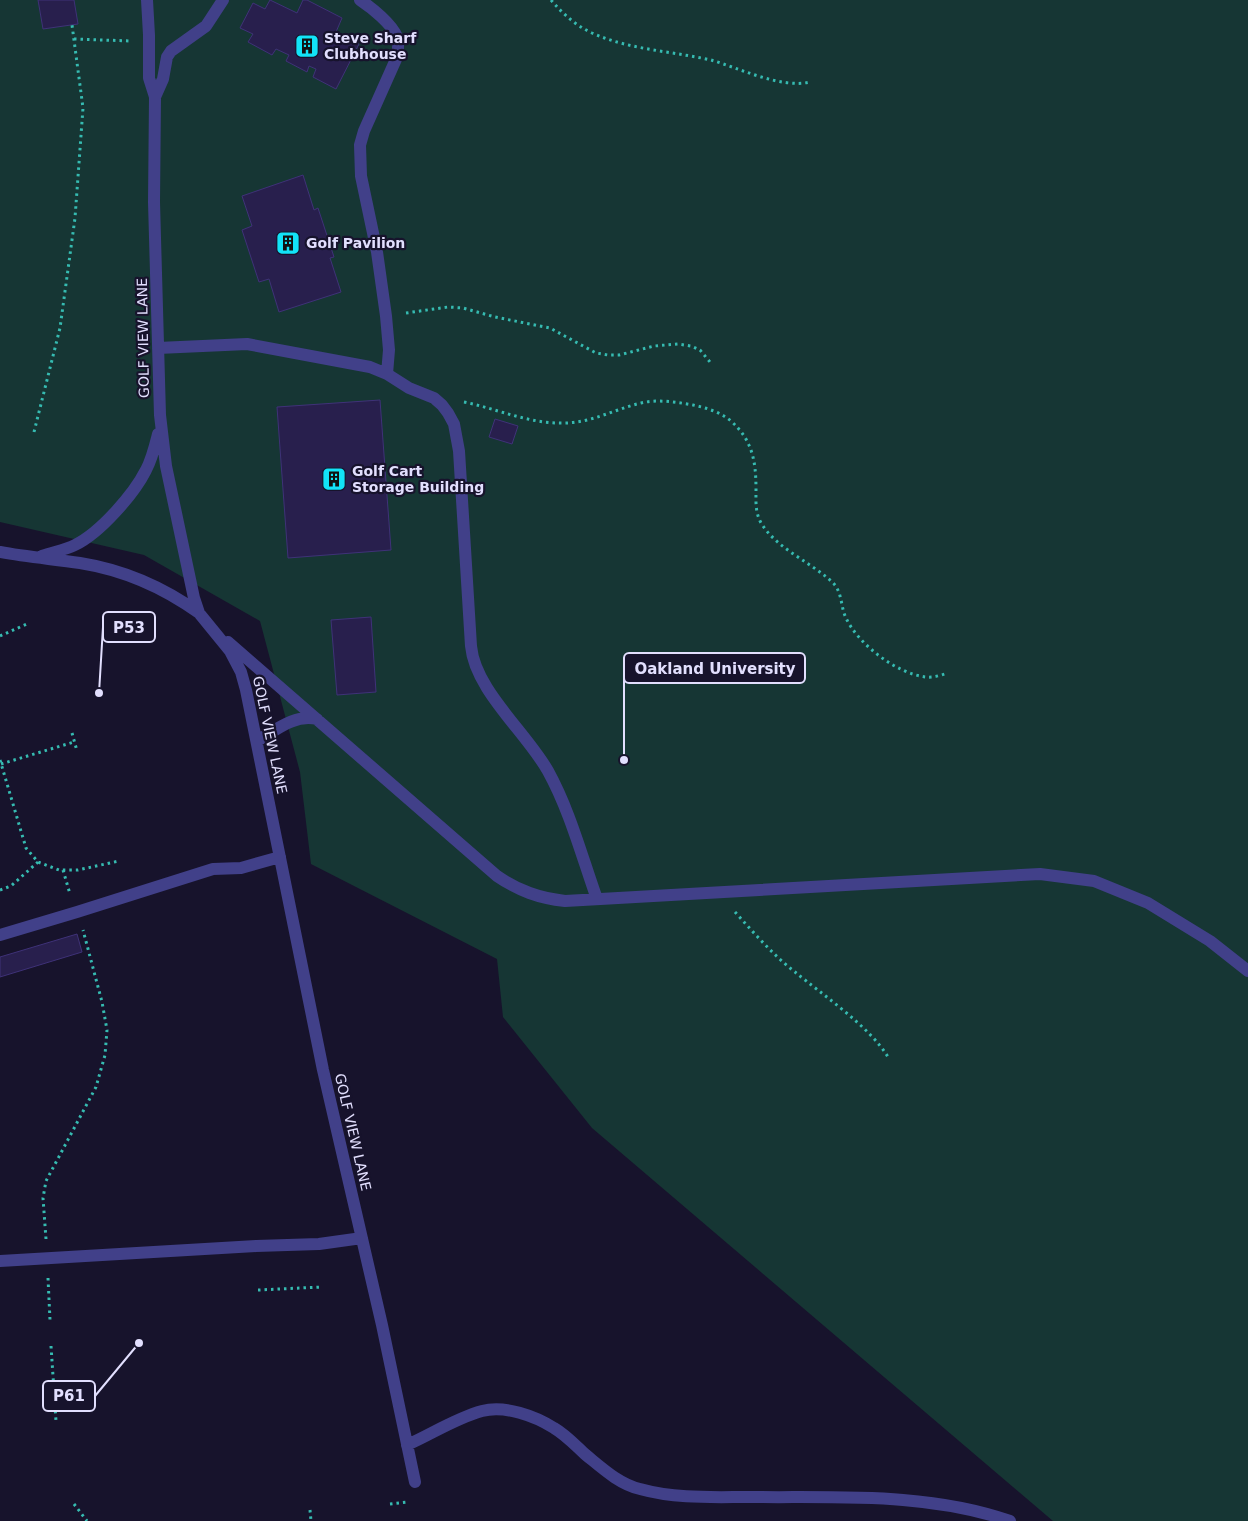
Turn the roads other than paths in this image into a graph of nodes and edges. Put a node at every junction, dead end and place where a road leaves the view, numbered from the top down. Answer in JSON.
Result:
{"nodes":[{"id":1,"x":147,"y":0,"type":"edge"},
{"id":2,"x":223,"y":0,"type":"edge"},
{"id":3,"x":360,"y":0,"type":"edge"},
{"id":4,"x":376,"y":4,"type":"edge"},
{"id":5,"x":155,"y":97,"type":"junction"},
{"id":6,"x":158,"y":348,"type":"junction"},
{"id":7,"x":387,"y":374,"type":"junction"},
{"id":8,"x":160,"y":415,"type":"junction"},
{"id":9,"x":0,"y":552,"type":"edge"},
{"id":10,"x":37,"y":558,"type":"junction"},
{"id":11,"x":199,"y":613,"type":"junction"},
{"id":12,"x":215,"y":631,"type":"junction"},
{"id":13,"x":317,"y":719,"type":"junction"},
{"id":14,"x":257,"y":741,"type":"junction"},
{"id":15,"x":280,"y":857,"type":"junction"},
{"id":16,"x":597,"y":899,"type":"junction"},
{"id":17,"x":0,"y":935,"type":"edge"},
{"id":18,"x":1248,"y":971,"type":"edge"},
{"id":19,"x":362,"y":1238,"type":"junction"},
{"id":20,"x":0,"y":1261,"type":"edge"},
{"id":21,"x":407,"y":1445,"type":"junction"},
{"id":22,"x":415,"y":1482,"type":"dead end"},
{"id":23,"x":1010,"y":1521,"type":"edge"}],
"edges":[{"from":1,"to":5,"type":"street"},
{"from":2,"to":5,"type":"street"},
{"from":3,"to":4,"type":"street"},
{"from":4,"to":7,"type":"street"},
{"from":5,"to":6,"type":"street","name":"GOLF VIEW LANE"},
{"from":6,"to":7,"type":"street"},
{"from":6,"to":8,"type":"street","name":"GOLF VIEW LANE"},
{"from":7,"to":16,"type":"street"},
{"from":8,"to":10,"type":"street"},
{"from":8,"to":11,"type":"street","name":"GOLF VIEW LANE"},
{"from":9,"to":10,"type":"street"},
{"from":10,"to":11,"type":"street"},
{"from":11,"to":12,"type":"street","name":"GOLF VIEW LANE"},
{"from":12,"to":13,"type":"street"},
{"from":12,"to":14,"type":"street","name":"GOLF VIEW LANE"},
{"from":13,"to":14,"type":"street"},
{"from":13,"to":16,"type":"street"},
{"from":14,"to":15,"type":"street","name":"GOLF VIEW LANE"},
{"from":15,"to":17,"type":"street"},
{"from":15,"to":19,"type":"street","name":"GOLF VIEW LANE"},
{"from":16,"to":18,"type":"street"},
{"from":19,"to":20,"type":"street"},
{"from":19,"to":21,"type":"street","name":"GOLF VIEW LANE"},
{"from":21,"to":22,"type":"street","name":"GOLF VIEW LANE"},
{"from":21,"to":23,"type":"street"}]}
